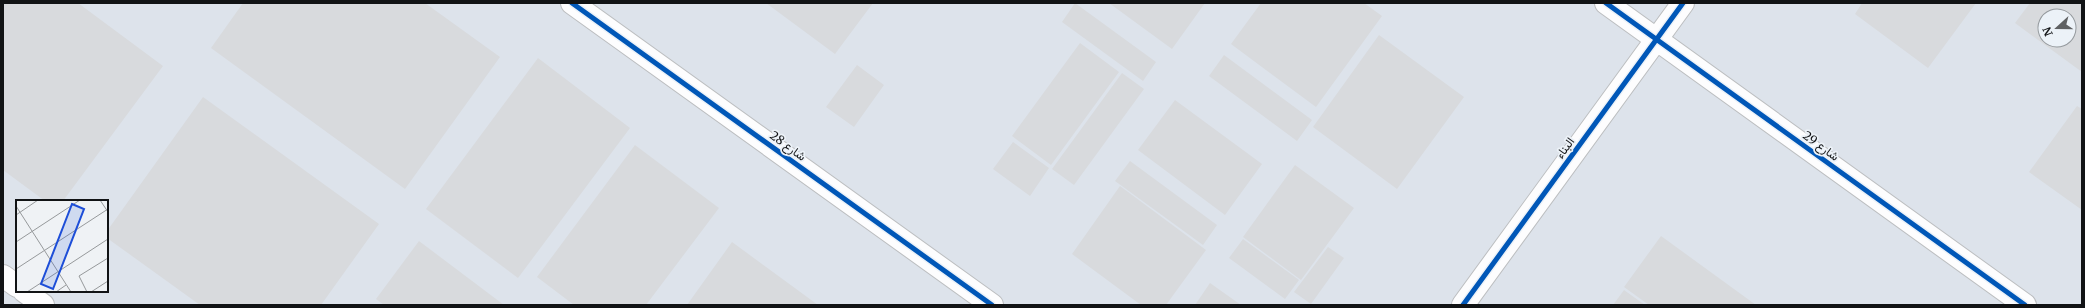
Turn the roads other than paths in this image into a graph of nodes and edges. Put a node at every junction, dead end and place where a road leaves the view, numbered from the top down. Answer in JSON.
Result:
{"nodes":[{"id":1,"x":572,"y":3,"type":"edge"},
{"id":2,"x":1606,"y":3,"type":"edge"},
{"id":3,"x":1683,"y":3,"type":"edge"},
{"id":4,"x":1657,"y":40,"type":"junction"},
{"id":5,"x":3,"y":276,"type":"edge"},
{"id":6,"x":16,"y":285,"type":"edge"},
{"id":7,"x":25,"y":292,"type":"edge"},
{"id":8,"x":43,"y":305,"type":"edge"},
{"id":9,"x":992,"y":305,"type":"edge"},
{"id":10,"x":1463,"y":305,"type":"edge"},
{"id":11,"x":2025,"y":305,"type":"edge"}],
"edges":[{"from":1,"to":9,"type":"street","name":"شارع 28"},
{"from":2,"to":4,"type":"street","name":"شارع 29"},
{"from":3,"to":4,"type":"street","name":"البناء"},
{"from":4,"to":10,"type":"street","name":"البناء"},
{"from":4,"to":11,"type":"street","name":"شارع 29"},
{"from":5,"to":6,"type":"street"},
{"from":7,"to":8,"type":"street"}]}
